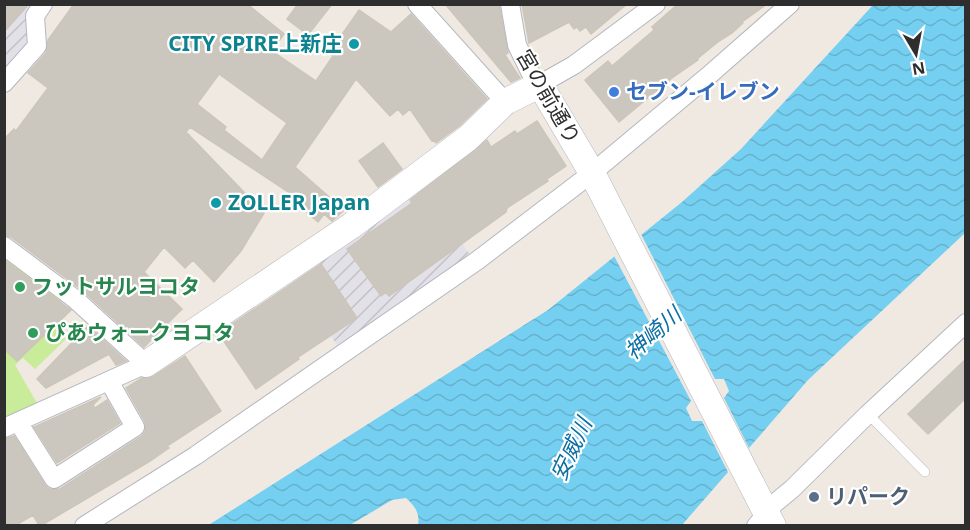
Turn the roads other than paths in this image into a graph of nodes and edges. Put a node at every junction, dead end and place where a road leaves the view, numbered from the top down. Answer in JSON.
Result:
{"nodes":[{"id":1,"x":43,"y":4,"type":"edge"},
{"id":2,"x":417,"y":4,"type":"edge"},
{"id":3,"x":510,"y":4,"type":"edge"},
{"id":4,"x":656,"y":4,"type":"edge"},
{"id":5,"x":790,"y":4,"type":"edge"},
{"id":6,"x":4,"y":83,"type":"edge"},
{"id":7,"x":537,"y":86,"type":"junction"},
{"id":8,"x":505,"y":102,"type":"junction"},
{"id":9,"x":594,"y":179,"type":"junction"},
{"id":10,"x":4,"y":246,"type":"edge"},
{"id":11,"x":966,"y":323,"type":"edge"},
{"id":12,"x":146,"y":364,"type":"junction"},
{"id":13,"x":109,"y":381,"type":"junction"},
{"id":14,"x":868,"y":414,"type":"junction"},
{"id":15,"x":11,"y":425,"type":"edge"},
{"id":16,"x":925,"y":472,"type":"dead end"},
{"id":17,"x":764,"y":517,"type":"edge"},
{"id":18,"x":84,"y":525,"type":"edge"}],
"edges":[{"from":1,"to":6,"type":"street"},
{"from":2,"to":8,"type":"street"},
{"from":3,"to":7,"type":"street","name":"宮の前通り"},
{"from":4,"to":7,"type":"street"},
{"from":5,"to":9,"type":"street"},
{"from":7,"to":8,"type":"street"},
{"from":7,"to":9,"type":"street","name":"宮の前通り"},
{"from":8,"to":12,"type":"street"},
{"from":9,"to":17,"type":"street","name":"宮の前通り"},
{"from":9,"to":18,"type":"street"},
{"from":10,"to":12,"type":"street"},
{"from":11,"to":14,"type":"street"},
{"from":12,"to":13,"type":"street"},
{"from":13,"to":15,"type":"street"},
{"from":13,"to":15,"type":"street"},
{"from":14,"to":16,"type":"lane"},
{"from":14,"to":17,"type":"street"}]}
